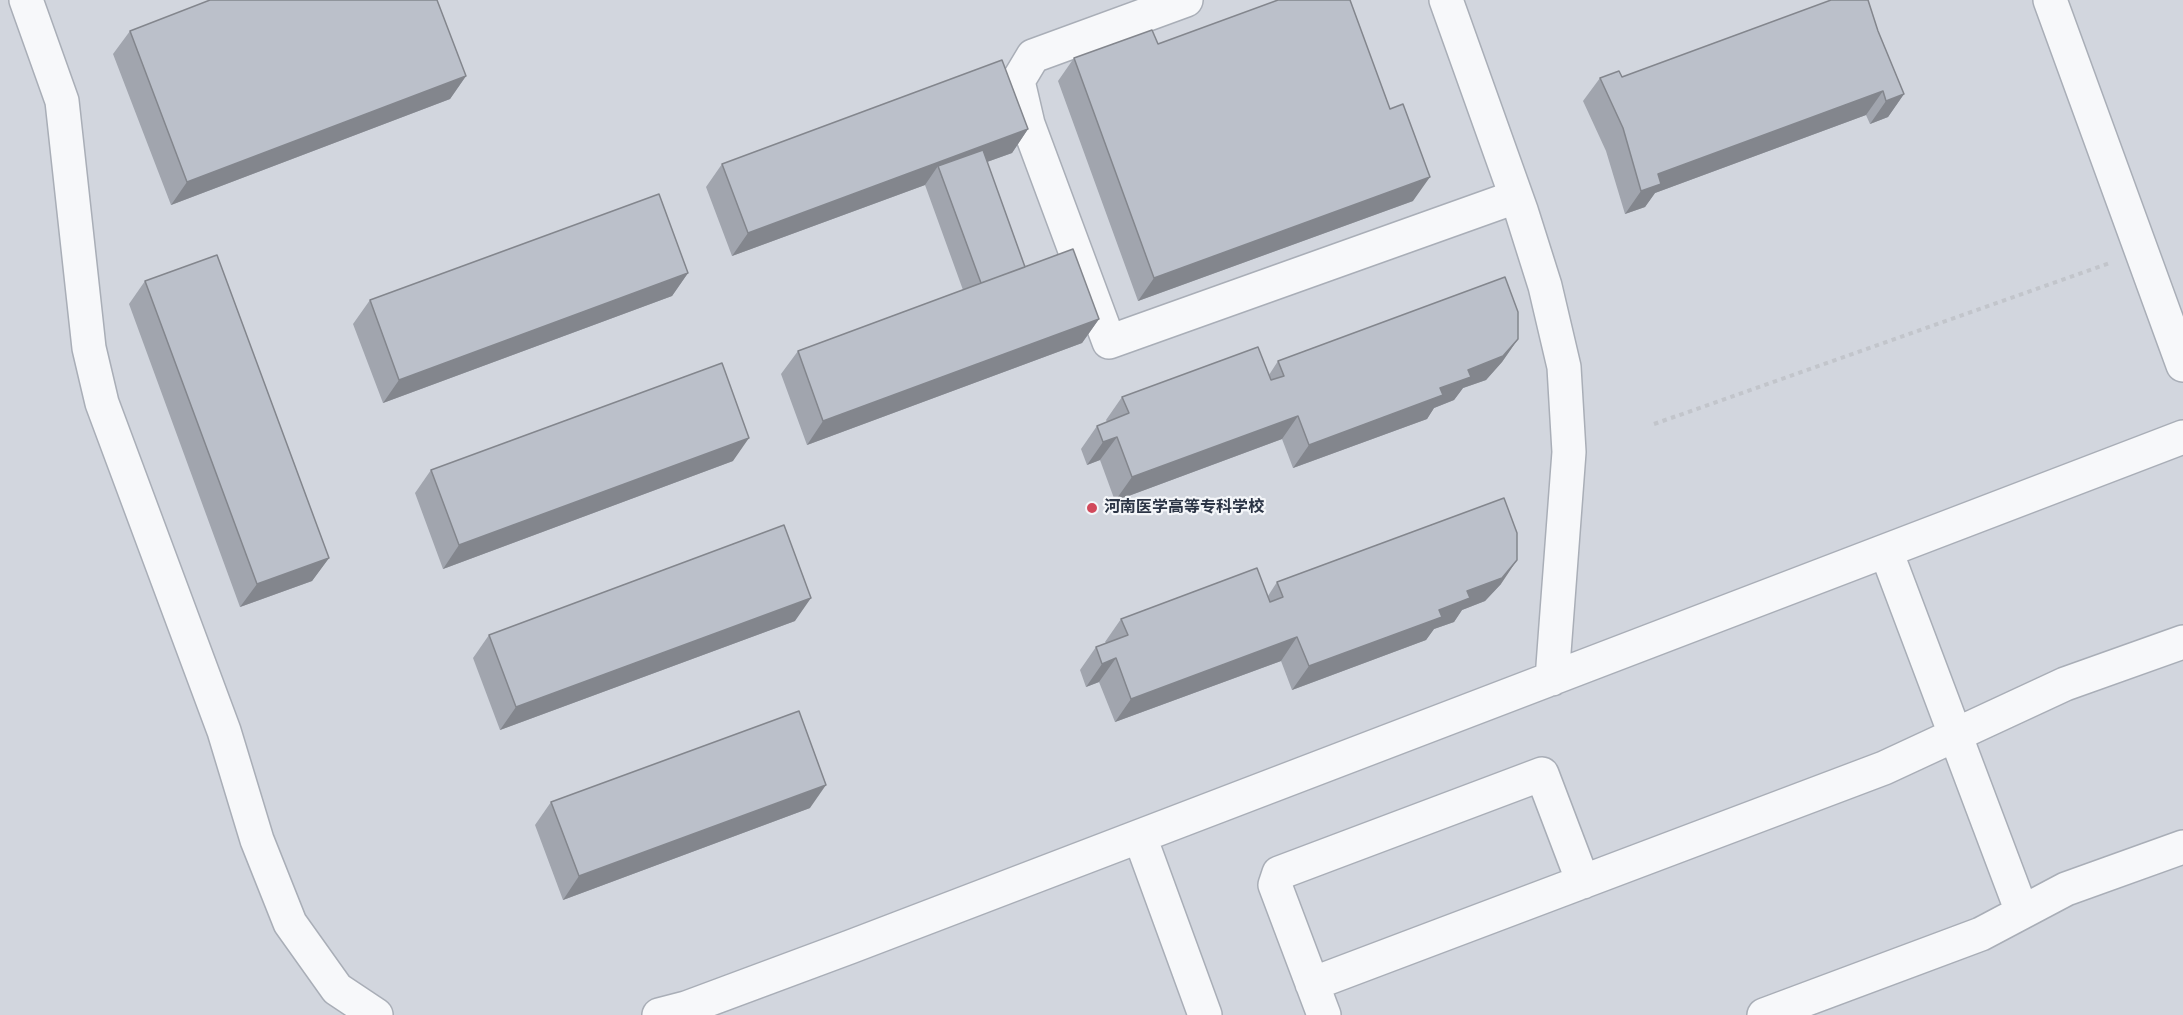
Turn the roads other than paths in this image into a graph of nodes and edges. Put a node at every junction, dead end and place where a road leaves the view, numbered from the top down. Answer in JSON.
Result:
{"nodes":[{"id":1,"x":1186,"y":0,"type":"edge"},
{"id":2,"x":2050,"y":0,"type":"edge"},
{"id":3,"x":1448,"y":1,"type":"edge"},
{"id":4,"x":37,"y":3,"type":"edge"},
{"id":5,"x":1504,"y":201,"type":"dead end"},
{"id":6,"x":2183,"y":365,"type":"edge"},
{"id":7,"x":2183,"y":437,"type":"edge"},
{"id":8,"x":1886,"y":551,"type":"junction"},
{"id":9,"x":2183,"y":642,"type":"edge"},
{"id":10,"x":1552,"y":679,"type":"junction"},
{"id":11,"x":1955,"y":735,"type":"junction"},
{"id":12,"x":1140,"y":837,"type":"junction"},
{"id":13,"x":2183,"y":847,"type":"edge"},
{"id":14,"x":1583,"y":882,"type":"junction"},
{"id":15,"x":2022,"y":912,"type":"junction"},
{"id":16,"x":1312,"y":984,"type":"junction"},
{"id":17,"x":376,"y":1015,"type":"edge"},
{"id":18,"x":659,"y":1015,"type":"edge"},
{"id":19,"x":1205,"y":1015,"type":"edge"},
{"id":20,"x":1324,"y":1015,"type":"edge"},
{"id":21,"x":1764,"y":1015,"type":"edge"}],
"edges":[{"from":1,"to":5,"type":"lane"},
{"from":2,"to":6,"type":"lane"},
{"from":3,"to":10,"type":"lane"},
{"from":4,"to":17,"type":"lane"},
{"from":7,"to":8,"type":"lane"},
{"from":8,"to":10,"type":"lane"},
{"from":8,"to":11,"type":"lane"},
{"from":9,"to":11,"type":"lane"},
{"from":10,"to":12,"type":"lane"},
{"from":11,"to":14,"type":"lane"},
{"from":11,"to":15,"type":"lane"},
{"from":12,"to":18,"type":"lane"},
{"from":12,"to":19,"type":"lane"},
{"from":13,"to":15,"type":"lane"},
{"from":14,"to":16,"type":"lane"},
{"from":14,"to":16,"type":"lane"},
{"from":15,"to":21,"type":"lane"},
{"from":16,"to":20,"type":"lane"}]}
